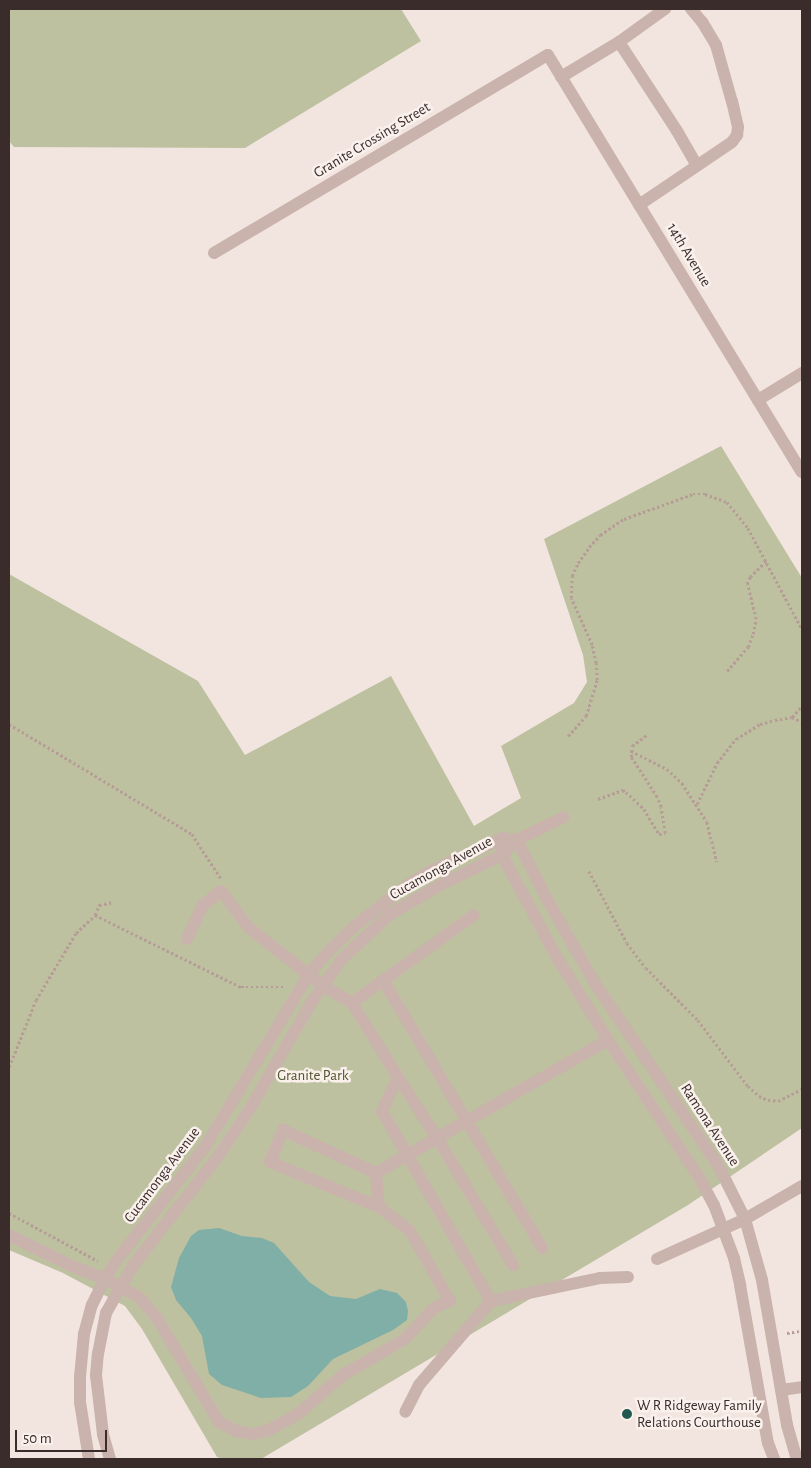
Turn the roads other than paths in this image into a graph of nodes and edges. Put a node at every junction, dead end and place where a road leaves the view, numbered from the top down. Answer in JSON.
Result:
{"nodes":[{"id":1,"x":665,"y":9,"type":"edge"},
{"id":2,"x":691,"y":9,"type":"edge"},
{"id":3,"x":619,"y":42,"type":"junction"},
{"id":4,"x":548,"y":55,"type":"joint"},
{"id":5,"x":561,"y":77,"type":"junction"},
{"id":6,"x":696,"y":165,"type":"junction"},
{"id":7,"x":639,"y":206,"type":"junction"},
{"id":8,"x":214,"y":253,"type":"dead end"},
{"id":9,"x":802,"y":372,"type":"edge"},
{"id":10,"x":758,"y":400,"type":"junction"},
{"id":11,"x":802,"y":472,"type":"edge"},
{"id":12,"x":564,"y":817,"type":"dead end"},
{"id":13,"x":503,"y":838,"type":"junction"},
{"id":14,"x":517,"y":840,"type":"junction"},
{"id":15,"x":502,"y":855,"type":"junction"},
{"id":16,"x":474,"y":915,"type":"dead end"},
{"id":17,"x":187,"y":938,"type":"dead end"},
{"id":18,"x":309,"y":974,"type":"junction"},
{"id":19,"x":383,"y":980,"type":"junction"},
{"id":20,"x":323,"y":986,"type":"junction"},
{"id":21,"x":352,"y":1002,"type":"junction"},
{"id":22,"x":608,"y":1040,"type":"junction"},
{"id":23,"x":398,"y":1077,"type":"junction"},
{"id":24,"x":468,"y":1120,"type":"junction"},
{"id":25,"x":437,"y":1138,"type":"junction"},
{"id":26,"x":406,"y":1155,"type":"junction"},
{"id":27,"x":376,"y":1173,"type":"junction"},
{"id":28,"x":802,"y":1186,"type":"edge"},
{"id":29,"x":379,"y":1207,"type":"junction"},
{"id":30,"x":745,"y":1219,"type":"junction"},
{"id":31,"x":723,"y":1229,"type":"junction"},
{"id":32,"x":9,"y":1235,"type":"edge"},
{"id":33,"x":542,"y":1248,"type":"dead end"},
{"id":34,"x":657,"y":1259,"type":"dead end"},
{"id":35,"x":513,"y":1265,"type":"dead end"},
{"id":36,"x":628,"y":1277,"type":"dead end"},
{"id":37,"x":105,"y":1278,"type":"junction"},
{"id":38,"x":119,"y":1286,"type":"junction"},
{"id":39,"x":491,"y":1301,"type":"junction"},
{"id":40,"x":802,"y":1387,"type":"edge"},
{"id":41,"x":781,"y":1390,"type":"junction"},
{"id":42,"x":405,"y":1412,"type":"dead end"},
{"id":43,"x":89,"y":1459,"type":"edge"},
{"id":44,"x":110,"y":1459,"type":"edge"},
{"id":45,"x":774,"y":1459,"type":"edge"},
{"id":46,"x":797,"y":1459,"type":"edge"}],
"edges":[{"from":1,"to":3,"type":"street"},
{"from":2,"to":6,"type":"street"},
{"from":3,"to":5,"type":"street"},
{"from":3,"to":6,"type":"street"},
{"from":4,"to":5,"type":"street","name":"14th Avenue"},
{"from":4,"to":8,"type":"street","name":"Granite Crossing Street"},
{"from":5,"to":7,"type":"street","name":"14th Avenue"},
{"from":6,"to":7,"type":"street"},
{"from":7,"to":10,"type":"street","name":"14th Avenue"},
{"from":9,"to":10,"type":"street"},
{"from":10,"to":11,"type":"street","name":"14th Avenue"},
{"from":12,"to":14,"type":"street"},
{"from":13,"to":14,"type":"street","name":"Cucamonga Avenue"},
{"from":13,"to":15,"type":"street"},
{"from":13,"to":18,"type":"street","name":"Cucamonga Avenue"},
{"from":14,"to":15,"type":"street","name":"Cucamonga Avenue"},
{"from":14,"to":30,"type":"street","name":"Ramona Avenue"},
{"from":15,"to":20,"type":"street","name":"Cucamonga Avenue"},
{"from":15,"to":22,"type":"street"},
{"from":16,"to":19,"type":"street"},
{"from":17,"to":18,"type":"street"},
{"from":18,"to":20,"type":"street"},
{"from":18,"to":37,"type":"street","name":"Cucamonga Avenue"},
{"from":19,"to":21,"type":"street"},
{"from":19,"to":24,"type":"street"},
{"from":20,"to":21,"type":"street"},
{"from":20,"to":38,"type":"street","name":"Cucamonga Avenue"},
{"from":21,"to":23,"type":"street"},
{"from":22,"to":24,"type":"street"},
{"from":22,"to":31,"type":"street"},
{"from":23,"to":25,"type":"street"},
{"from":23,"to":26,"type":"street"},
{"from":24,"to":25,"type":"street"},
{"from":24,"to":33,"type":"street"},
{"from":25,"to":26,"type":"street"},
{"from":25,"to":35,"type":"street"},
{"from":26,"to":27,"type":"street"},
{"from":26,"to":39,"type":"street"},
{"from":27,"to":29,"type":"street"},
{"from":27,"to":29,"type":"street"},
{"from":28,"to":30,"type":"street"},
{"from":29,"to":38,"type":"street"},
{"from":30,"to":31,"type":"street"},
{"from":30,"to":41,"type":"street","name":"Ramona Avenue"},
{"from":31,"to":34,"type":"street"},
{"from":31,"to":45,"type":"street"},
{"from":32,"to":37,"type":"street"},
{"from":36,"to":39,"type":"street"},
{"from":37,"to":38,"type":"street"},
{"from":37,"to":43,"type":"street","name":"Cucamonga Avenue"},
{"from":38,"to":44,"type":"street","name":"Cucamonga Avenue"},
{"from":39,"to":42,"type":"street"},
{"from":40,"to":41,"type":"street"},
{"from":41,"to":46,"type":"street","name":"Ramona Avenue"}]}
